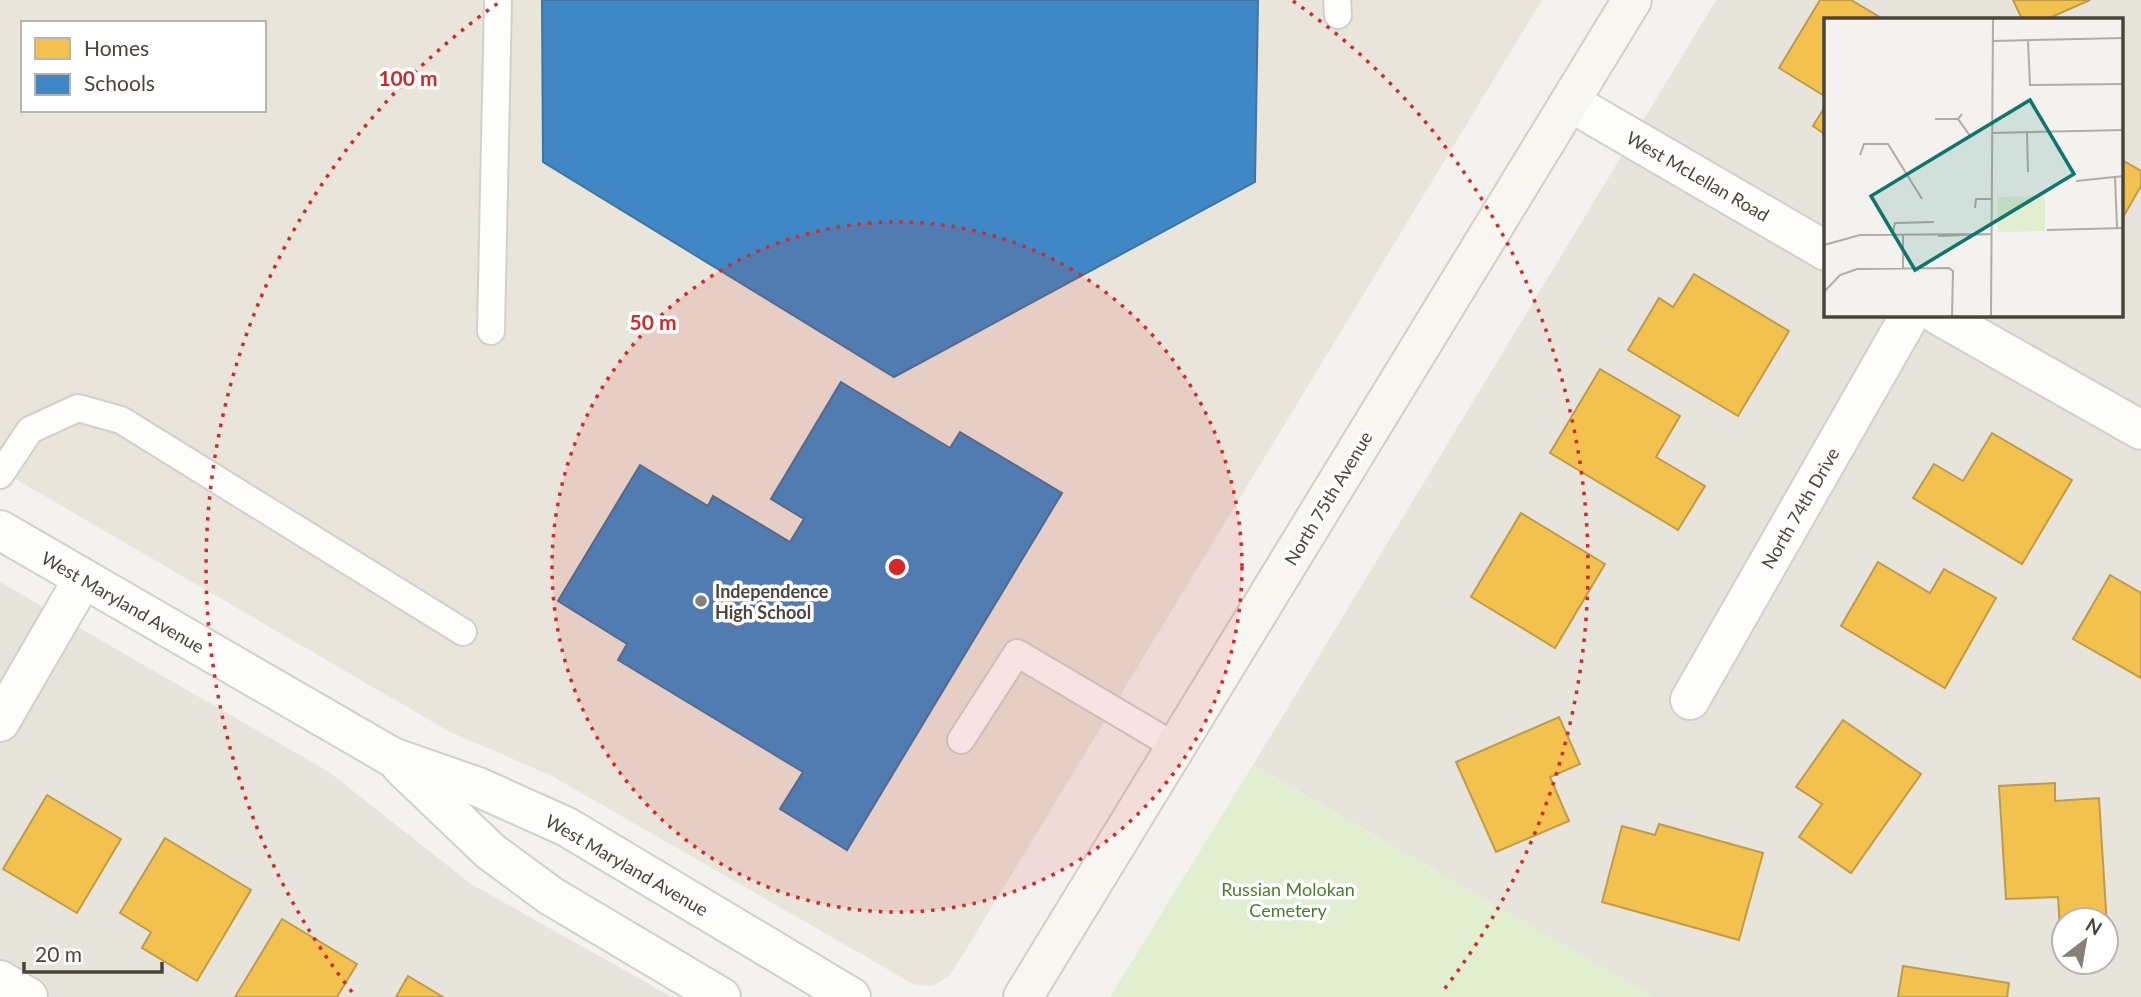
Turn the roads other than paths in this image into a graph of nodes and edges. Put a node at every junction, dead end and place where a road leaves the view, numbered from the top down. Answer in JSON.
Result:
{"nodes":[{"id":1,"x":498,"y":0,"type":"edge"},
{"id":2,"x":1632,"y":0,"type":"edge"},
{"id":3,"x":1570,"y":102,"type":"junction"},
{"id":4,"x":1824,"y":250,"type":"edge"},
{"id":5,"x":1909,"y":317,"type":"edge"},
{"id":6,"x":1942,"y":317,"type":"edge"},
{"id":7,"x":491,"y":331,"type":"dead end"},
{"id":8,"x":2141,"y":430,"type":"edge"},
{"id":9,"x":0,"y":475,"type":"edge"},
{"id":10,"x":0,"y":530,"type":"edge"},
{"id":11,"x":83,"y":579,"type":"junction"},
{"id":12,"x":463,"y":632,"type":"dead end"},
{"id":13,"x":1690,"y":700,"type":"dead end"},
{"id":14,"x":0,"y":722,"type":"edge"},
{"id":15,"x":961,"y":740,"type":"dead end"},
{"id":16,"x":1176,"y":747,"type":"junction"},
{"id":17,"x":392,"y":757,"type":"junction"},
{"id":18,"x":0,"y":980,"type":"edge"},
{"id":19,"x":28,"y":997,"type":"edge"},
{"id":20,"x":721,"y":997,"type":"edge"},
{"id":21,"x":851,"y":997,"type":"edge"},
{"id":22,"x":1023,"y":997,"type":"edge"}],
"edges":[{"from":1,"to":7,"type":"lane"},
{"from":2,"to":3,"type":"main road","name":"North 75th Avenue"},
{"from":3,"to":4,"type":"street","name":"West McLellan Road"},
{"from":3,"to":16,"type":"main road","name":"North 75th Avenue"},
{"from":5,"to":13,"type":"street","name":"North 74th Drive"},
{"from":6,"to":8,"type":"street"},
{"from":9,"to":12,"type":"lane"},
{"from":10,"to":11,"type":"street","name":"West Maryland Avenue"},
{"from":11,"to":14,"type":"street"},
{"from":11,"to":17,"type":"street","name":"West Maryland Avenue"},
{"from":15,"to":16,"type":"lane"},
{"from":16,"to":22,"type":"main road","name":"North 75th Avenue"},
{"from":17,"to":20,"type":"street","name":"West Maryland Avenue"},
{"from":17,"to":21,"type":"street","name":"West Maryland Avenue"},
{"from":18,"to":19,"type":"street"}]}
